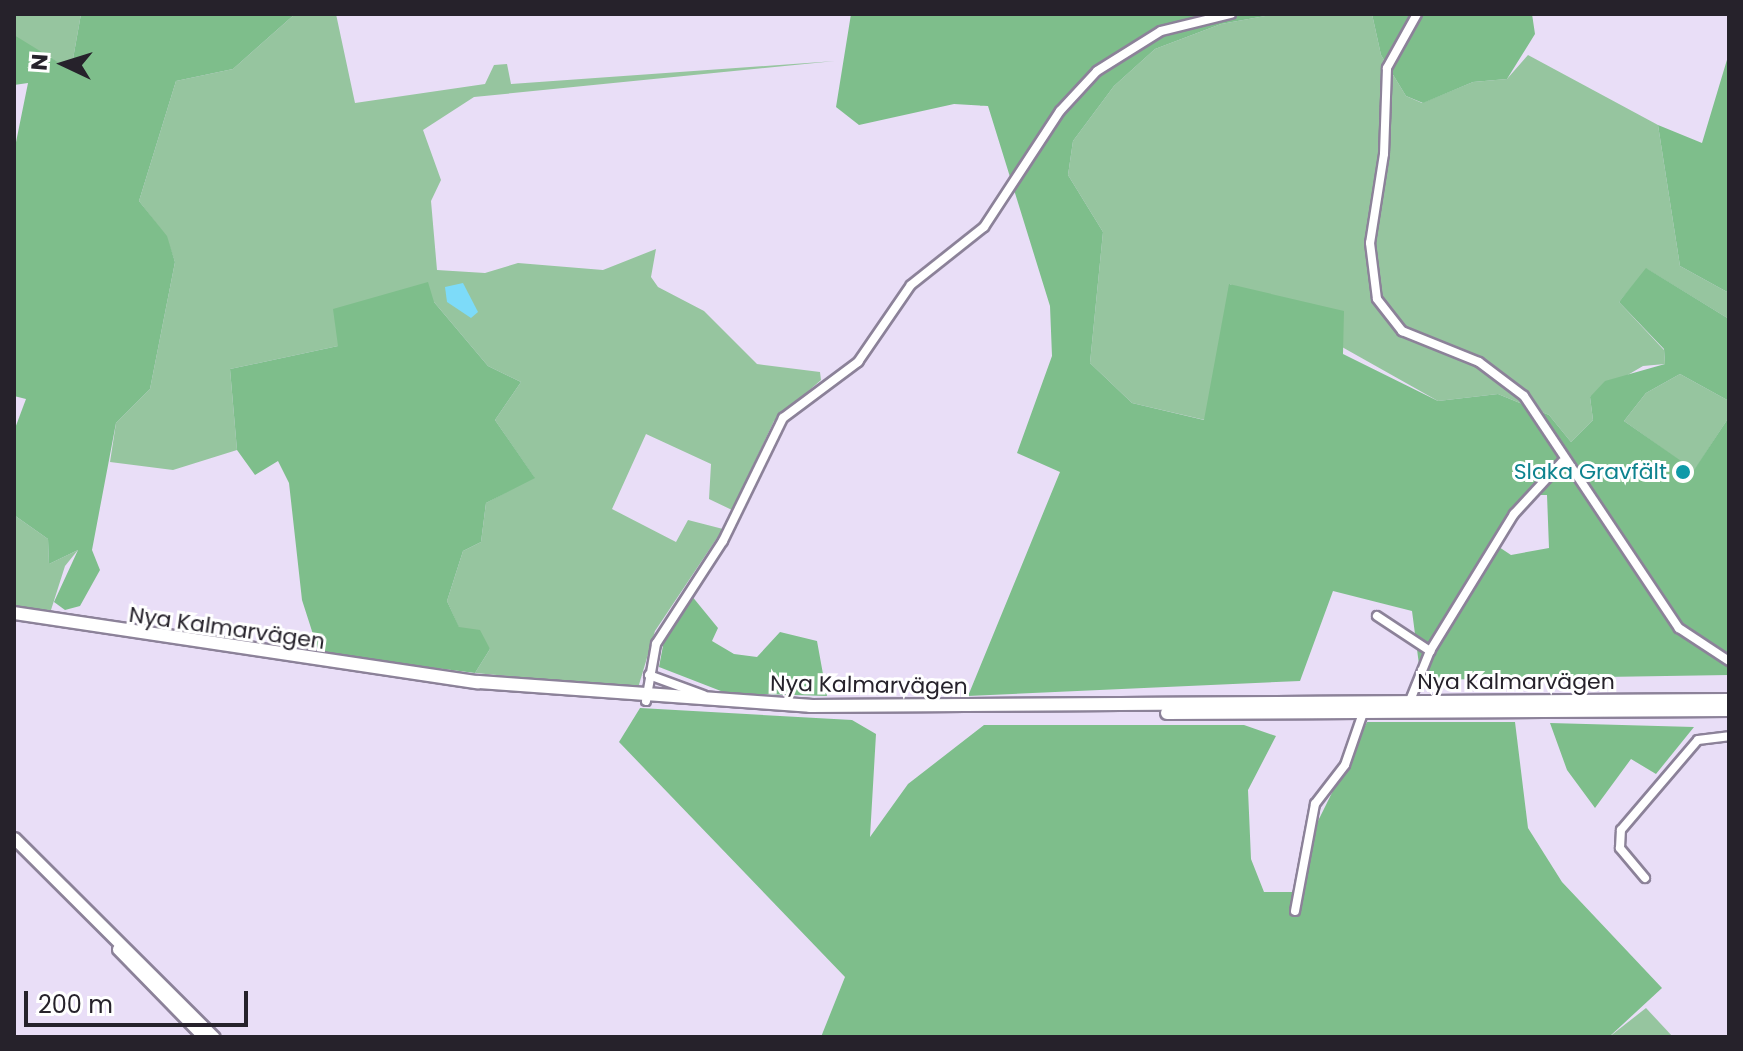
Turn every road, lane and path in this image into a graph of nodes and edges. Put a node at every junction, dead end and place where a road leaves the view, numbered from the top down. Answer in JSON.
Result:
{"nodes":[{"id":1,"x":1231,"y":14,"type":"edge"},
{"id":2,"x":1417,"y":14,"type":"edge"},
{"id":3,"x":1562,"y":462,"type":"junction"},
{"id":4,"x":14,"y":616,"type":"edge"},
{"id":5,"x":1377,"y":616,"type":"dead end"},
{"id":6,"x":1430,"y":651,"type":"junction"},
{"id":7,"x":1729,"y":661,"type":"edge"},
{"id":8,"x":649,"y":675,"type":"junction"},
{"id":9,"x":646,"y":698,"type":"junction"},
{"id":10,"x":1729,"y":700,"type":"edge"},
{"id":11,"x":731,"y":702,"type":"junction"},
{"id":12,"x":1409,"y":703,"type":"junction"},
{"id":13,"x":1729,"y":710,"type":"edge"},
{"id":14,"x":1363,"y":713,"type":"junction"},
{"id":15,"x":1729,"y":736,"type":"edge"},
{"id":16,"x":14,"y":838,"type":"edge"},
{"id":17,"x":14,"y":848,"type":"edge"},
{"id":18,"x":1645,"y":878,"type":"dead end"},
{"id":19,"x":1295,"y":911,"type":"dead end"},
{"id":20,"x":204,"y":1037,"type":"edge"},
{"id":21,"x":214,"y":1037,"type":"edge"}],
"edges":[{"from":1,"to":8,"type":"street"},
{"from":2,"to":3,"type":"street"},
{"from":3,"to":6,"type":"street"},
{"from":3,"to":7,"type":"street"},
{"from":4,"to":9,"type":"main road","name":"Nya Kalmarvägen"},
{"from":5,"to":6,"type":"street"},
{"from":6,"to":12,"type":"street"},
{"from":8,"to":9,"type":"street"},
{"from":8,"to":11,"type":"street"},
{"from":9,"to":11,"type":"main road","name":"Nya Kalmarvägen"},
{"from":9,"to":14,"type":"main road","name":"Nya Kalmarvägen"},
{"from":10,"to":12,"type":"main road","name":"Nya Kalmarvägen"},
{"from":11,"to":12,"type":"main road","name":"Nya Kalmarvägen"},
{"from":13,"to":14,"type":"main road","name":"Nya Kalmarvägen"},
{"from":14,"to":19,"type":"street"},
{"from":15,"to":18,"type":"street"},
{"from":16,"to":21,"type":"main road"},
{"from":17,"to":20,"type":"main road"}]}
